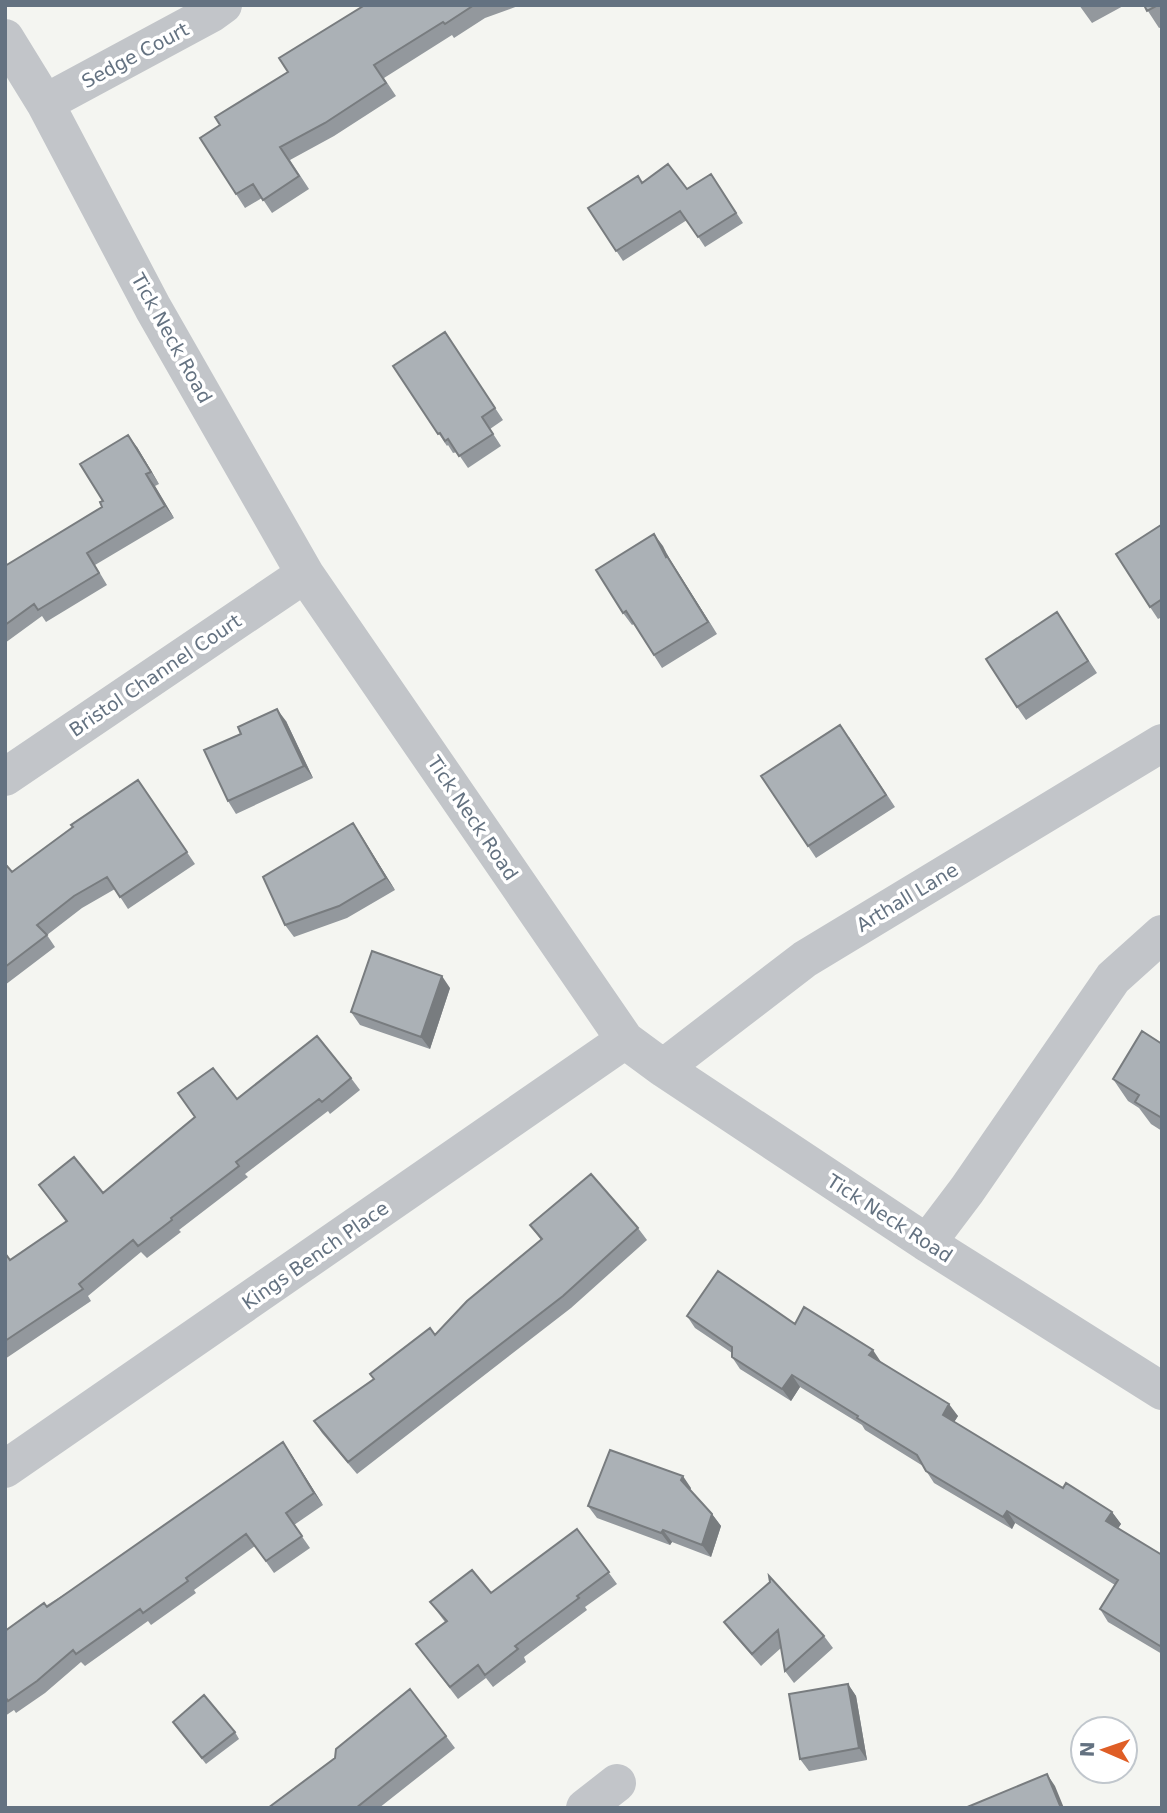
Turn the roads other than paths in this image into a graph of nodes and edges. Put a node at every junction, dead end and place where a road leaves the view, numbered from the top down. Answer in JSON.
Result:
{"nodes":[{"id":1,"x":223,"y":5,"type":"edge"},
{"id":2,"x":5,"y":38,"type":"edge"},
{"id":3,"x":45,"y":103,"type":"junction"},
{"id":4,"x":305,"y":574,"type":"junction"},
{"id":5,"x":1162,"y":743,"type":"edge"},
{"id":6,"x":5,"y":777,"type":"edge"},
{"id":7,"x":1162,"y":934,"type":"edge"},
{"id":8,"x":625,"y":1040,"type":"junction"},
{"id":9,"x":663,"y":1068,"type":"junction"},
{"id":10,"x":927,"y":1243,"type":"junction"},
{"id":11,"x":1162,"y":1391,"type":"edge"},
{"id":12,"x":5,"y":1469,"type":"edge"},
{"id":13,"x":617,"y":1783,"type":"dead end"},
{"id":14,"x":585,"y":1808,"type":"edge"}],
"edges":[{"from":1,"to":3,"type":"street","name":"Sedge Court"},
{"from":2,"to":3,"type":"street","name":"Tick Neck Road"},
{"from":3,"to":4,"type":"street","name":"Tick Neck Road"},
{"from":4,"to":6,"type":"street","name":"Bristol Channel Court"},
{"from":4,"to":8,"type":"street","name":"Tick Neck Road"},
{"from":5,"to":9,"type":"street","name":"Arthall Lane"},
{"from":7,"to":10,"type":"street"},
{"from":8,"to":9,"type":"street","name":"Tick Neck Road"},
{"from":8,"to":12,"type":"street","name":"Kings Bench Place"},
{"from":9,"to":10,"type":"street","name":"Tick Neck Road"},
{"from":10,"to":11,"type":"street","name":"Tick Neck Road"},
{"from":13,"to":14,"type":"street"}]}
